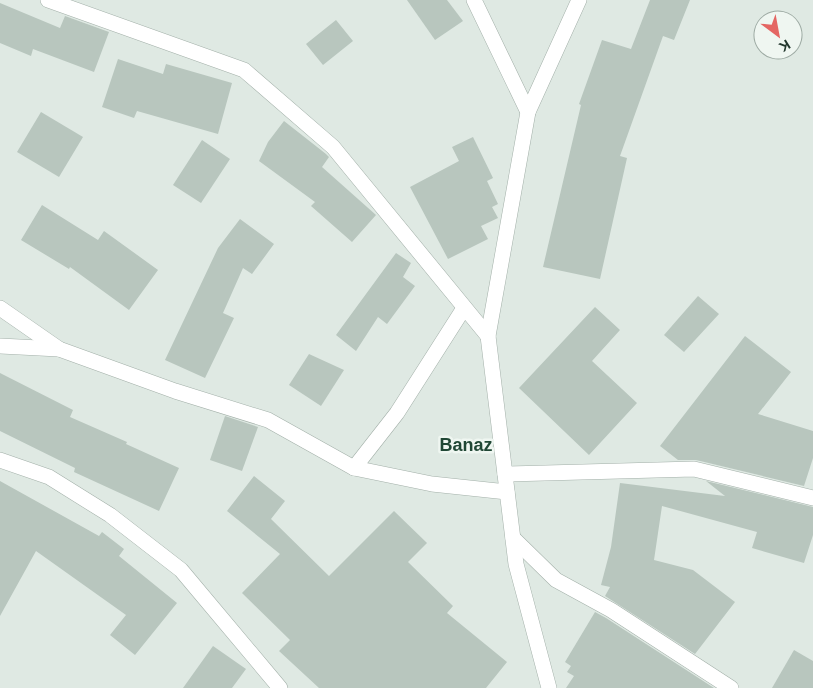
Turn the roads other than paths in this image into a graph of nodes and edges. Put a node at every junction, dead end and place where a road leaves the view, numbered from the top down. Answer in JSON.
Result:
{"nodes":[{"id":1,"x":48,"y":0,"type":"edge"},
{"id":2,"x":474,"y":0,"type":"edge"},
{"id":3,"x":579,"y":0,"type":"edge"},
{"id":4,"x":528,"y":112,"type":"junction"},
{"id":5,"x":0,"y":308,"type":"edge"},
{"id":6,"x":464,"y":308,"type":"junction"},
{"id":7,"x":488,"y":336,"type":"junction"},
{"id":8,"x":0,"y":346,"type":"edge"},
{"id":9,"x":59,"y":350,"type":"junction"},
{"id":10,"x":0,"y":460,"type":"edge"},
{"id":11,"x":354,"y":468,"type":"junction"},
{"id":12,"x":505,"y":474,"type":"junction"},
{"id":13,"x":507,"y":492,"type":"junction"},
{"id":14,"x":813,"y":498,"type":"edge"},
{"id":15,"x":513,"y":538,"type":"junction"},
{"id":16,"x":280,"y":688,"type":"edge"},
{"id":17,"x":549,"y":688,"type":"edge"},
{"id":18,"x":731,"y":688,"type":"edge"}],
"edges":[{"from":1,"to":6,"type":"street"},
{"from":2,"to":4,"type":"street"},
{"from":3,"to":4,"type":"street"},
{"from":4,"to":7,"type":"street"},
{"from":5,"to":9,"type":"street"},
{"from":6,"to":7,"type":"street"},
{"from":6,"to":11,"type":"street"},
{"from":7,"to":12,"type":"street"},
{"from":8,"to":9,"type":"street"},
{"from":9,"to":11,"type":"street"},
{"from":10,"to":16,"type":"street"},
{"from":11,"to":13,"type":"street"},
{"from":12,"to":13,"type":"street"},
{"from":12,"to":14,"type":"street"},
{"from":13,"to":15,"type":"street"},
{"from":15,"to":17,"type":"street"},
{"from":15,"to":18,"type":"street"}]}
